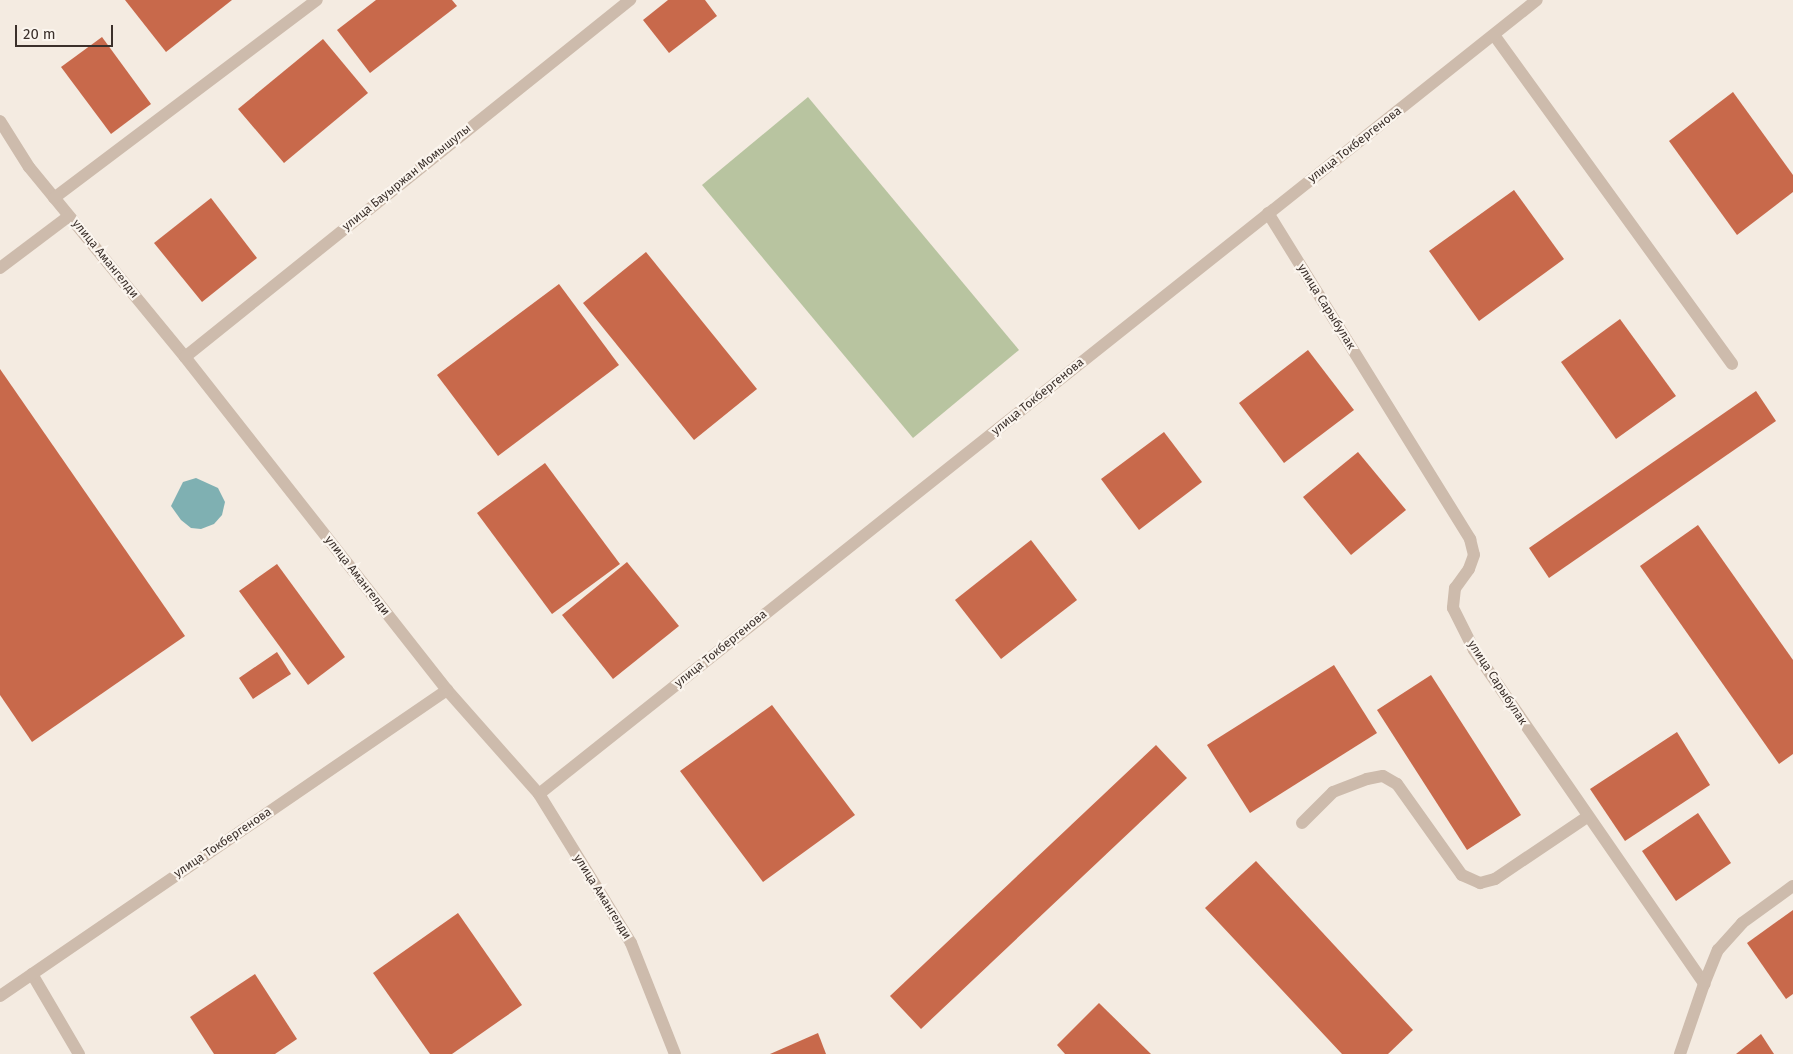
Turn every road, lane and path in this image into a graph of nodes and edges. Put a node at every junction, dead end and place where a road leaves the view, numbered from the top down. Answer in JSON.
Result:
{"nodes":[{"id":1,"x":317,"y":0,"type":"edge"},
{"id":2,"x":630,"y":0,"type":"edge"},
{"id":3,"x":1537,"y":0,"type":"edge"},
{"id":4,"x":1494,"y":35,"type":"junction"},
{"id":5,"x":0,"y":121,"type":"edge"},
{"id":6,"x":54,"y":198,"type":"junction"},
{"id":7,"x":1268,"y":213,"type":"junction"},
{"id":8,"x":69,"y":216,"type":"junction"},
{"id":9,"x":0,"y":268,"type":"edge"},
{"id":10,"x":185,"y":357,"type":"junction"},
{"id":11,"x":1732,"y":364,"type":"dead end"},
{"id":12,"x":447,"y":690,"type":"junction"},
{"id":13,"x":539,"y":794,"type":"junction"},
{"id":14,"x":1587,"y":817,"type":"junction"},
{"id":15,"x":1302,"y":824,"type":"dead end"},
{"id":16,"x":1793,"y":886,"type":"edge"},
{"id":17,"x":32,"y":974,"type":"junction"},
{"id":18,"x":1704,"y":984,"type":"junction"},
{"id":19,"x":0,"y":996,"type":"edge"},
{"id":20,"x":79,"y":1054,"type":"edge"},
{"id":21,"x":675,"y":1054,"type":"edge"},
{"id":22,"x":1680,"y":1054,"type":"edge"}],
"edges":[{"from":1,"to":6,"type":"street"},
{"from":2,"to":10,"type":"street","name":"улица Бауыржан Момышулы"},
{"from":3,"to":4,"type":"street","name":"улица Токбергенова"},
{"from":4,"to":7,"type":"street","name":"улица Токбергенова"},
{"from":4,"to":11,"type":"street"},
{"from":5,"to":6,"type":"street","name":"улица Амангелди"},
{"from":6,"to":8,"type":"street","name":"улица Амангелди"},
{"from":7,"to":13,"type":"street","name":"улица Токбергенова"},
{"from":7,"to":14,"type":"street","name":"улица Сарыбулак"},
{"from":8,"to":9,"type":"street"},
{"from":8,"to":10,"type":"street","name":"улица Амангелди"},
{"from":10,"to":12,"type":"street","name":"улица Амангелди"},
{"from":12,"to":13,"type":"street","name":"улица Амангелди"},
{"from":12,"to":17,"type":"street","name":"улица Токбергенова"},
{"from":13,"to":21,"type":"street","name":"улица Амангелди"},
{"from":14,"to":15,"type":"street"},
{"from":14,"to":18,"type":"street","name":"улица Сарыбулак"},
{"from":16,"to":18,"type":"street"},
{"from":17,"to":19,"type":"street","name":"улица Токбергенова"},
{"from":17,"to":20,"type":"street"},
{"from":18,"to":22,"type":"street"}]}
